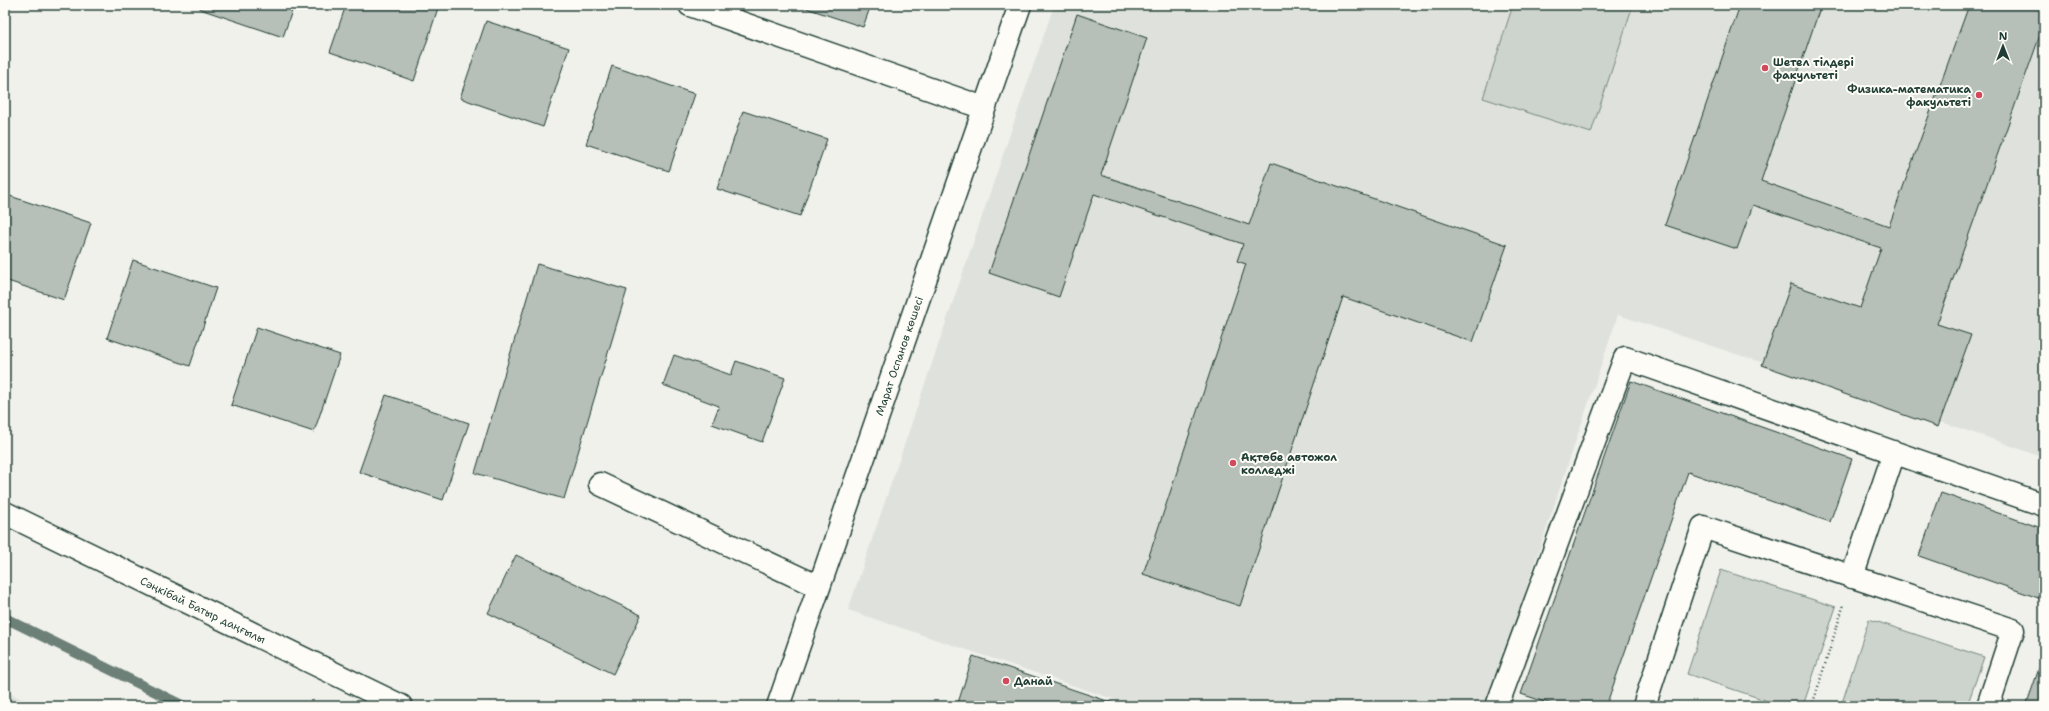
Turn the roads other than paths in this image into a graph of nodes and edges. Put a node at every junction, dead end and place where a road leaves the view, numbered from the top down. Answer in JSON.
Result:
{"nodes":[{"id":1,"x":690,"y":5,"type":"edge"},
{"id":2,"x":1020,"y":5,"type":"edge"},
{"id":3,"x":984,"y":108,"type":"junction"},
{"id":4,"x":1894,"y":453,"type":"junction"},
{"id":5,"x":600,"y":484,"type":"dead end"},
{"id":6,"x":2044,"y":505,"type":"edge"},
{"id":7,"x":5,"y":514,"type":"edge"},
{"id":8,"x":1852,"y":577,"type":"junction"},
{"id":9,"x":820,"y":587,"type":"junction"},
{"id":10,"x":401,"y":706,"type":"edge"},
{"id":11,"x":778,"y":706,"type":"edge"},
{"id":12,"x":1497,"y":706,"type":"edge"},
{"id":13,"x":1644,"y":706,"type":"edge"},
{"id":14,"x":1988,"y":706,"type":"edge"}],
"edges":[{"from":1,"to":3,"type":"street"},
{"from":2,"to":3,"type":"street","name":"Марат Оспанов көшесі"},
{"from":3,"to":9,"type":"street","name":"Марат Оспанов көшесі"},
{"from":4,"to":6,"type":"street"},
{"from":4,"to":8,"type":"street"},
{"from":4,"to":12,"type":"street"},
{"from":5,"to":9,"type":"street"},
{"from":7,"to":10,"type":"street","name":"Сәңкібай Батыр даңғылы"},
{"from":8,"to":13,"type":"street"},
{"from":8,"to":14,"type":"street"},
{"from":9,"to":11,"type":"street","name":"Марат Оспанов көшесі"}]}
